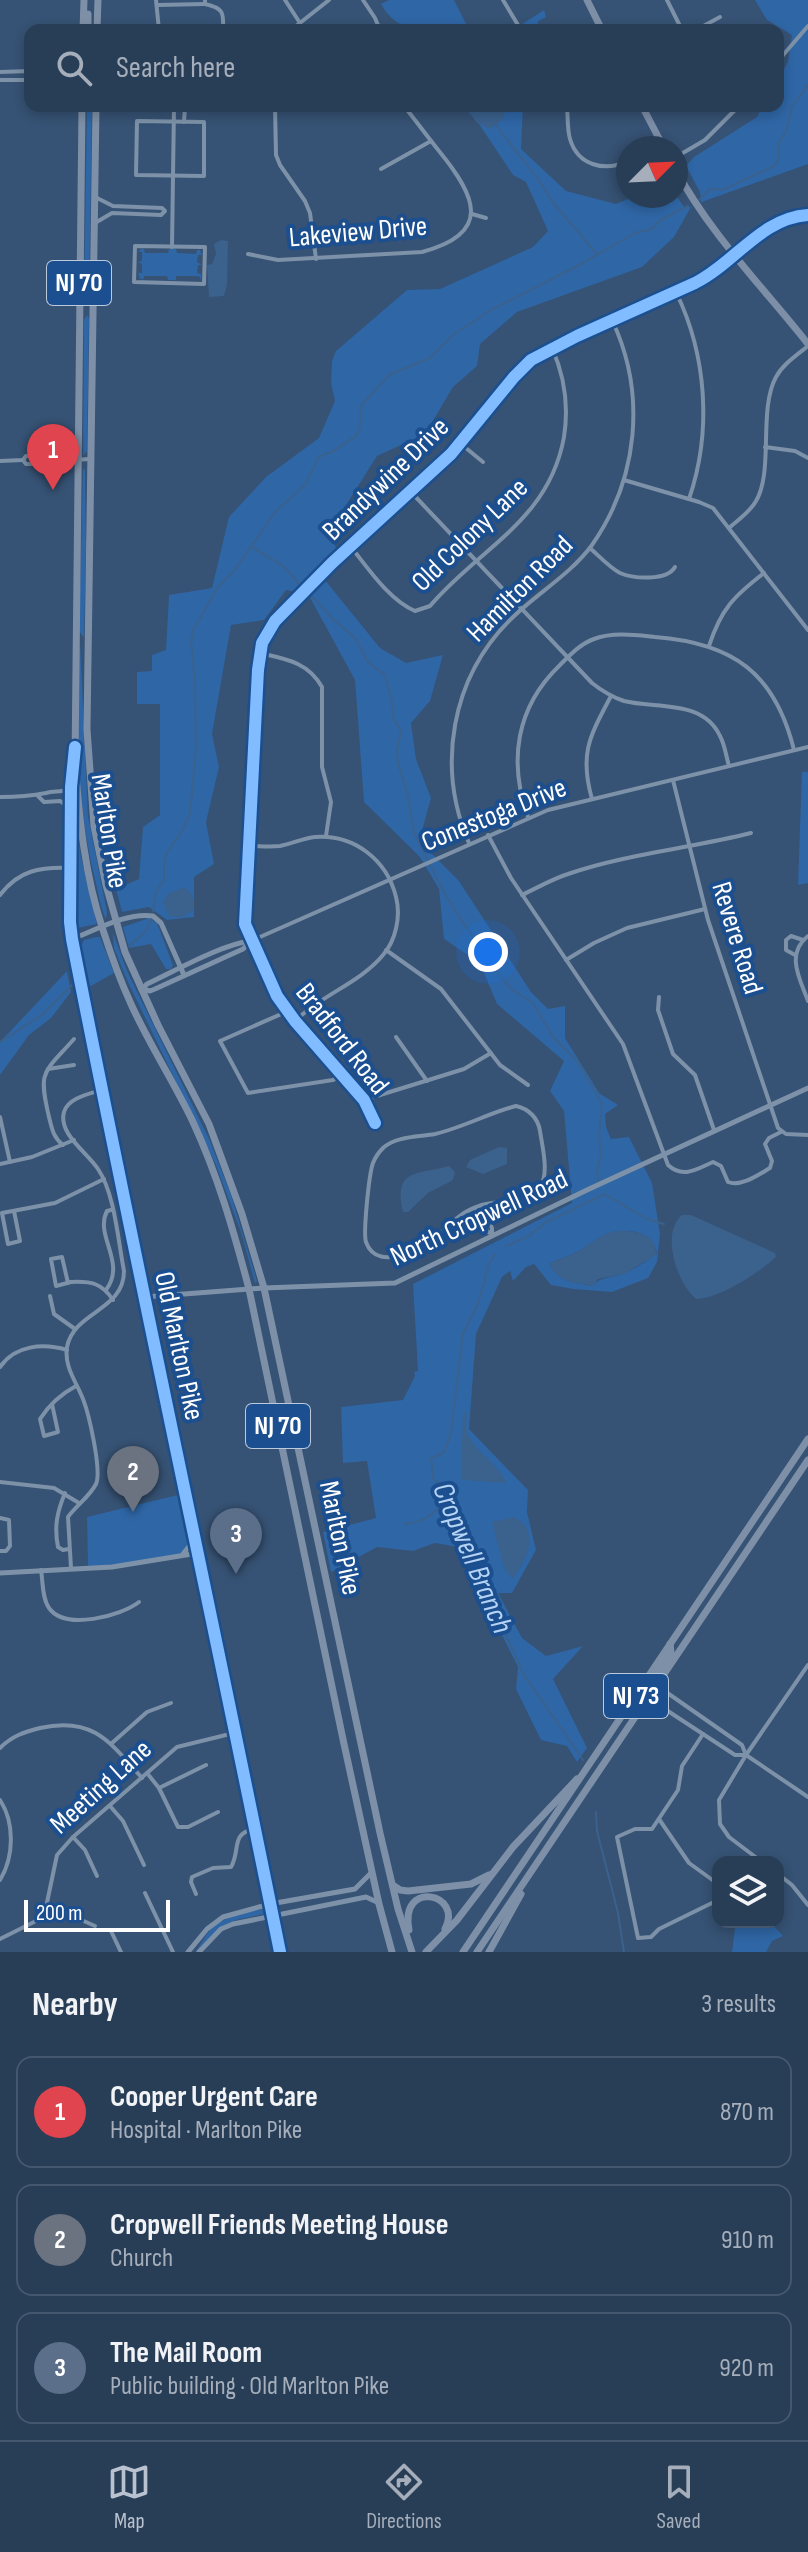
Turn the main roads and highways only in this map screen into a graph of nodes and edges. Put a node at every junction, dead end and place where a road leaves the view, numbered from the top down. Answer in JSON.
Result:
{"nodes":[{"id":1,"x":86,"y":0,"type":"edge"},
{"id":2,"x":98,"y":0,"type":"edge"},
{"id":3,"x":587,"y":0,"type":"edge"},
{"id":4,"x":86,"y":24,"type":"edge"},
{"id":5,"x":97,"y":24,"type":"edge"},
{"id":6,"x":599,"y":24,"type":"edge"},
{"id":7,"x":82,"y":112,"type":"edge"},
{"id":8,"x":96,"y":112,"type":"edge"},
{"id":9,"x":645,"y":112,"type":"edge"},
{"id":10,"x":655,"y":136,"type":"edge"},
{"id":11,"x":688,"y":191,"type":"edge"},
{"id":12,"x":808,"y":343,"type":"edge"},
{"id":13,"x":77,"y":630,"type":"junction"},
{"id":14,"x":88,"y":655,"type":"junction"},
{"id":15,"x":808,"y":1439,"type":"edge"},
{"id":16,"x":808,"y":1460,"type":"edge"},
{"id":17,"x":670,"y":1644,"type":"junction"},
{"id":18,"x":648,"y":1698,"type":"junction"},
{"id":19,"x":585,"y":1773,"type":"junction"},
{"id":20,"x":540,"y":1858,"type":"junction"},
{"id":21,"x":494,"y":1872,"type":"junction"},
{"id":22,"x":391,"y":1876,"type":"junction"},
{"id":23,"x":437,"y":1941,"type":"junction"},
{"id":24,"x":392,"y":1952,"type":"edge"},
{"id":25,"x":413,"y":1952,"type":"edge"},
{"id":26,"x":426,"y":1952,"type":"edge"},
{"id":27,"x":463,"y":1952,"type":"edge"},
{"id":28,"x":477,"y":1952,"type":"edge"},
{"id":29,"x":489,"y":1952,"type":"edge"}],
"edges":[{"from":1,"to":4,"type":"highway"},
{"from":2,"to":5,"type":"highway"},
{"from":3,"to":6,"type":"main road"},
{"from":7,"to":13,"type":"highway","name":"Marlton Pike","number":"NJ 70"},
{"from":8,"to":14,"type":"highway","name":"Marlton Pike","number":"NJ 70"},
{"from":9,"to":10,"type":"main road"},
{"from":11,"to":12,"type":"main road"},
{"from":13,"to":14,"type":"highway"},
{"from":13,"to":24,"type":"highway","name":"Marlton Pike","number":"NJ 70"},
{"from":14,"to":22,"type":"highway","name":"Marlton Pike","number":"NJ 70"},
{"from":15,"to":17,"type":"highway","number":"NJ 73"},
{"from":16,"to":18,"type":"highway","number":"NJ 73"},
{"from":17,"to":18,"type":"highway"},
{"from":17,"to":19,"type":"highway","number":"NJ 73"},
{"from":18,"to":20,"type":"highway","number":"NJ 73"},
{"from":19,"to":21,"type":"highway"},
{"from":19,"to":27,"type":"highway","number":"NJ 73"},
{"from":20,"to":28,"type":"highway","number":"NJ 73"},
{"from":20,"to":29,"type":"highway"},
{"from":21,"to":22,"type":"highway"},
{"from":21,"to":23,"type":"highway"},
{"from":22,"to":25,"type":"highway","name":"Marlton Pike","number":"NJ 70"},
{"from":23,"to":25,"type":"highway"},
{"from":23,"to":26,"type":"highway"}]}
